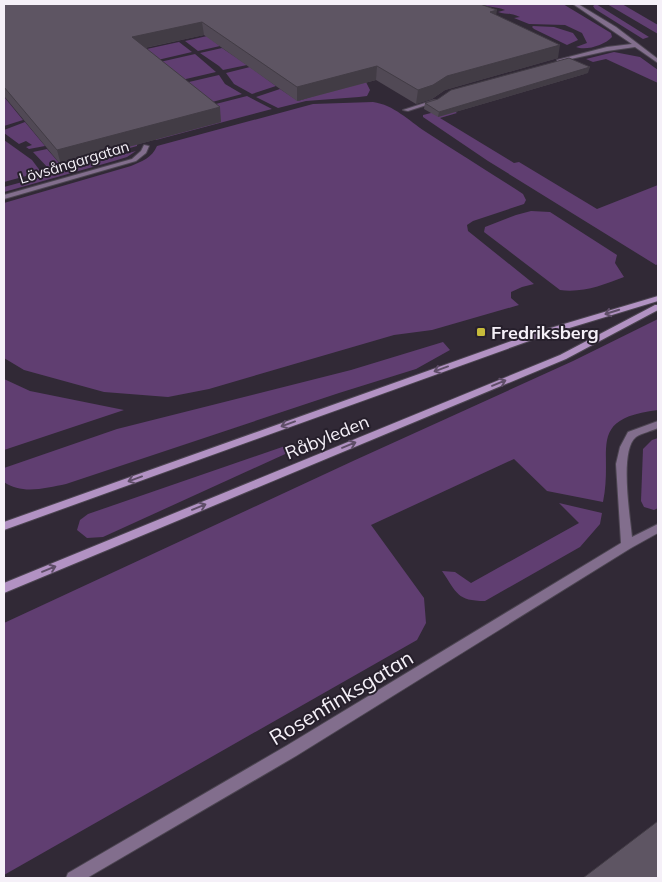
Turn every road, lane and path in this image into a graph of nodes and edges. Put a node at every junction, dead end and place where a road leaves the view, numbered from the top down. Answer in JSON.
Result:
{"nodes":[{"id":1,"x":574,"y":4,"type":"edge"},
{"id":2,"x":636,"y":45,"type":"junction"},
{"id":3,"x":658,"y":61,"type":"edge"},
{"id":4,"x":554,"y":63,"type":"edge"},
{"id":5,"x":442,"y":97,"type":"edge"},
{"id":6,"x":406,"y":110,"type":"dead end"},
{"id":7,"x":146,"y":146,"type":"edge"},
{"id":8,"x":4,"y":197,"type":"edge"},
{"id":9,"x":658,"y":298,"type":"edge"},
{"id":10,"x":658,"y":307,"type":"edge"},
{"id":11,"x":658,"y":424,"type":"edge"},
{"id":12,"x":4,"y":526,"type":"edge"},
{"id":13,"x":658,"y":528,"type":"edge"},
{"id":14,"x":627,"y":545,"type":"junction"},
{"id":15,"x":4,"y":588,"type":"edge"},
{"id":16,"x":73,"y":878,"type":"edge"}],
"edges":[{"from":1,"to":2,"type":"street"},
{"from":2,"to":3,"type":"street"},
{"from":2,"to":4,"type":"street"},
{"from":5,"to":6,"type":"street"},
{"from":7,"to":8,"type":"street","name":"Lövsångargatan"},
{"from":9,"to":12,"type":"main road","name":"Råbyleden","one_way":true},
{"from":15,"to":10,"type":"main road","name":"Råbyleden","one_way":true},
{"from":11,"to":14,"type":"street"},
{"from":13,"to":14,"type":"street","name":"Rosenfinksgatan"},
{"from":14,"to":16,"type":"street","name":"Rosenfinksgatan"}]}
